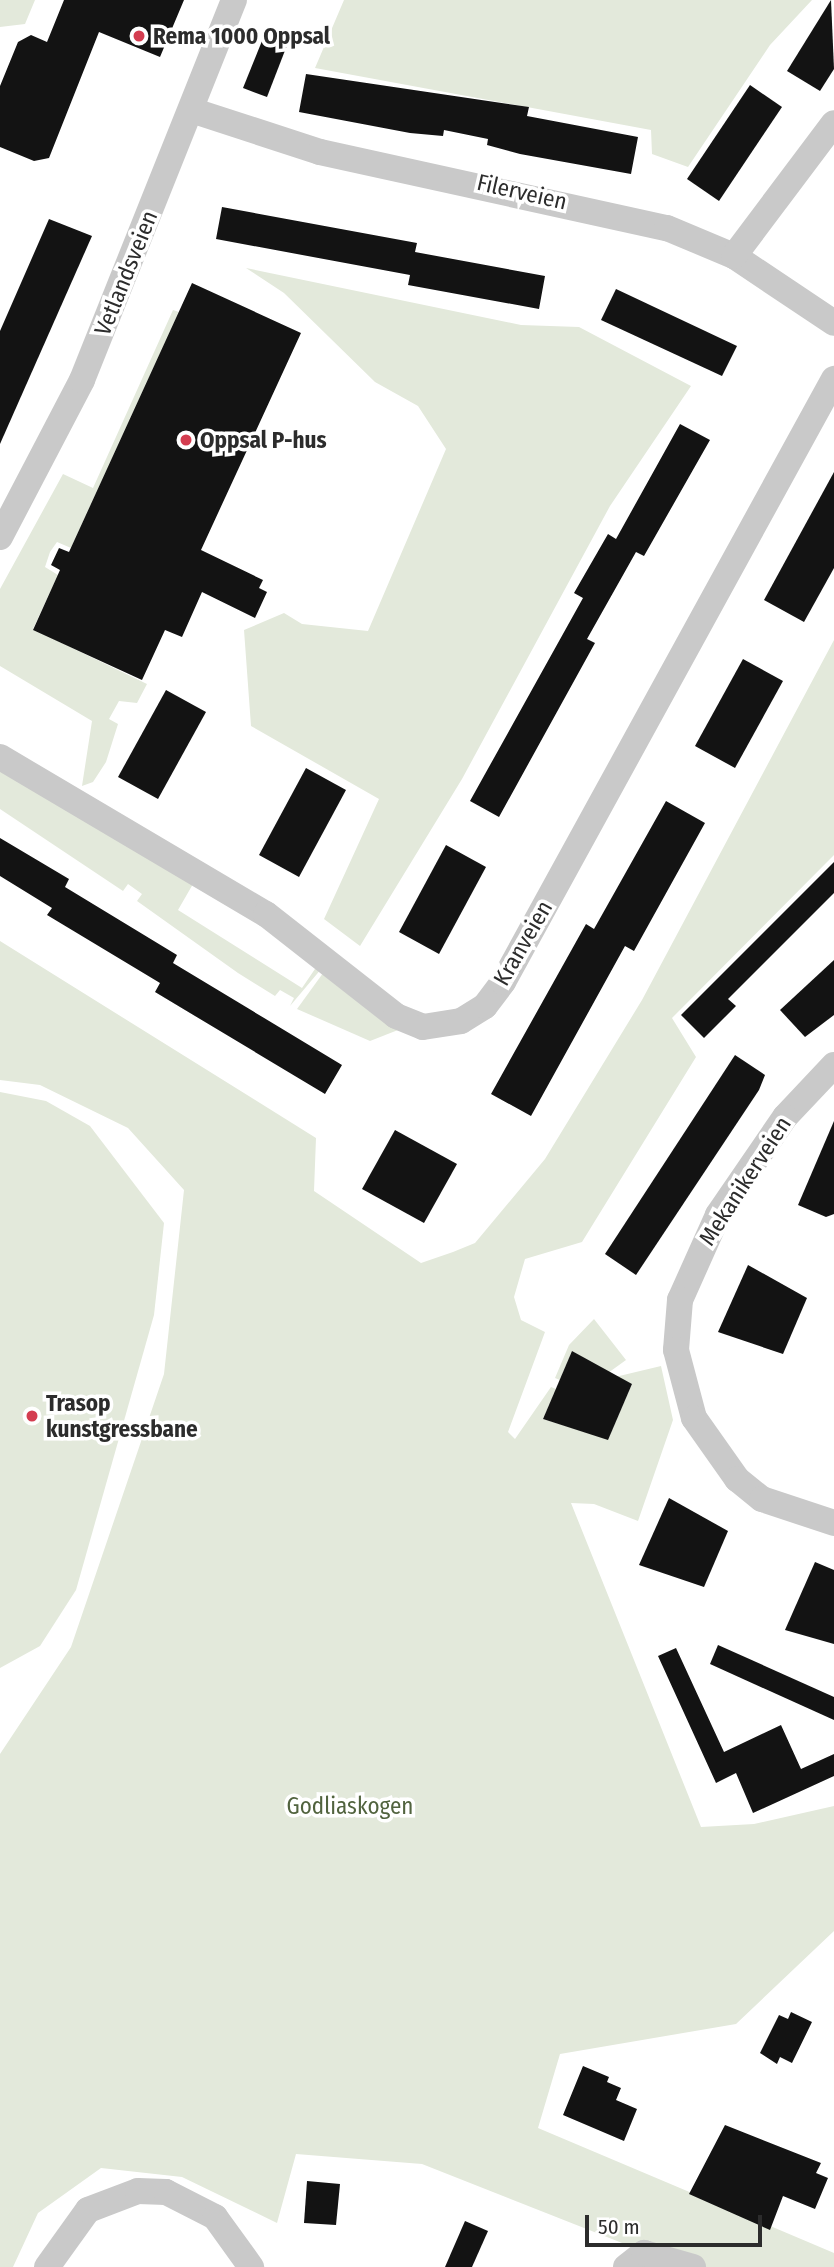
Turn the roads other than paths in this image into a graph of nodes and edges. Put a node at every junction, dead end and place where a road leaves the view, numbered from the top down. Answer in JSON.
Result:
{"nodes":[{"id":1,"x":234,"y":0,"type":"edge"},
{"id":2,"x":191,"y":110,"type":"junction"},
{"id":3,"x":834,"y":123,"type":"edge"},
{"id":4,"x":734,"y":256,"type":"junction"},
{"id":5,"x":834,"y":323,"type":"edge"},
{"id":6,"x":834,"y":379,"type":"edge"},
{"id":7,"x":0,"y":537,"type":"edge"},
{"id":8,"x":0,"y":757,"type":"edge"},
{"id":9,"x":834,"y":1065,"type":"edge"},
{"id":10,"x":834,"y":1523,"type":"edge"},
{"id":11,"x":635,"y":2260,"type":"edge"},
{"id":12,"x":47,"y":2267,"type":"edge"},
{"id":13,"x":251,"y":2267,"type":"edge"},
{"id":14,"x":693,"y":2267,"type":"edge"}],
"edges":[{"from":1,"to":2,"type":"street","name":"Vetlandsveien"},
{"from":2,"to":4,"type":"street","name":"Filerveien"},
{"from":2,"to":7,"type":"street","name":"Vetlandsveien"},
{"from":3,"to":4,"type":"street"},
{"from":4,"to":5,"type":"street","name":"Filerveien"},
{"from":6,"to":8,"type":"street","name":"Kranveien"},
{"from":9,"to":10,"type":"street","name":"Mekanikerveien"},
{"from":11,"to":14,"type":"street"},
{"from":12,"to":13,"type":"street"}]}
